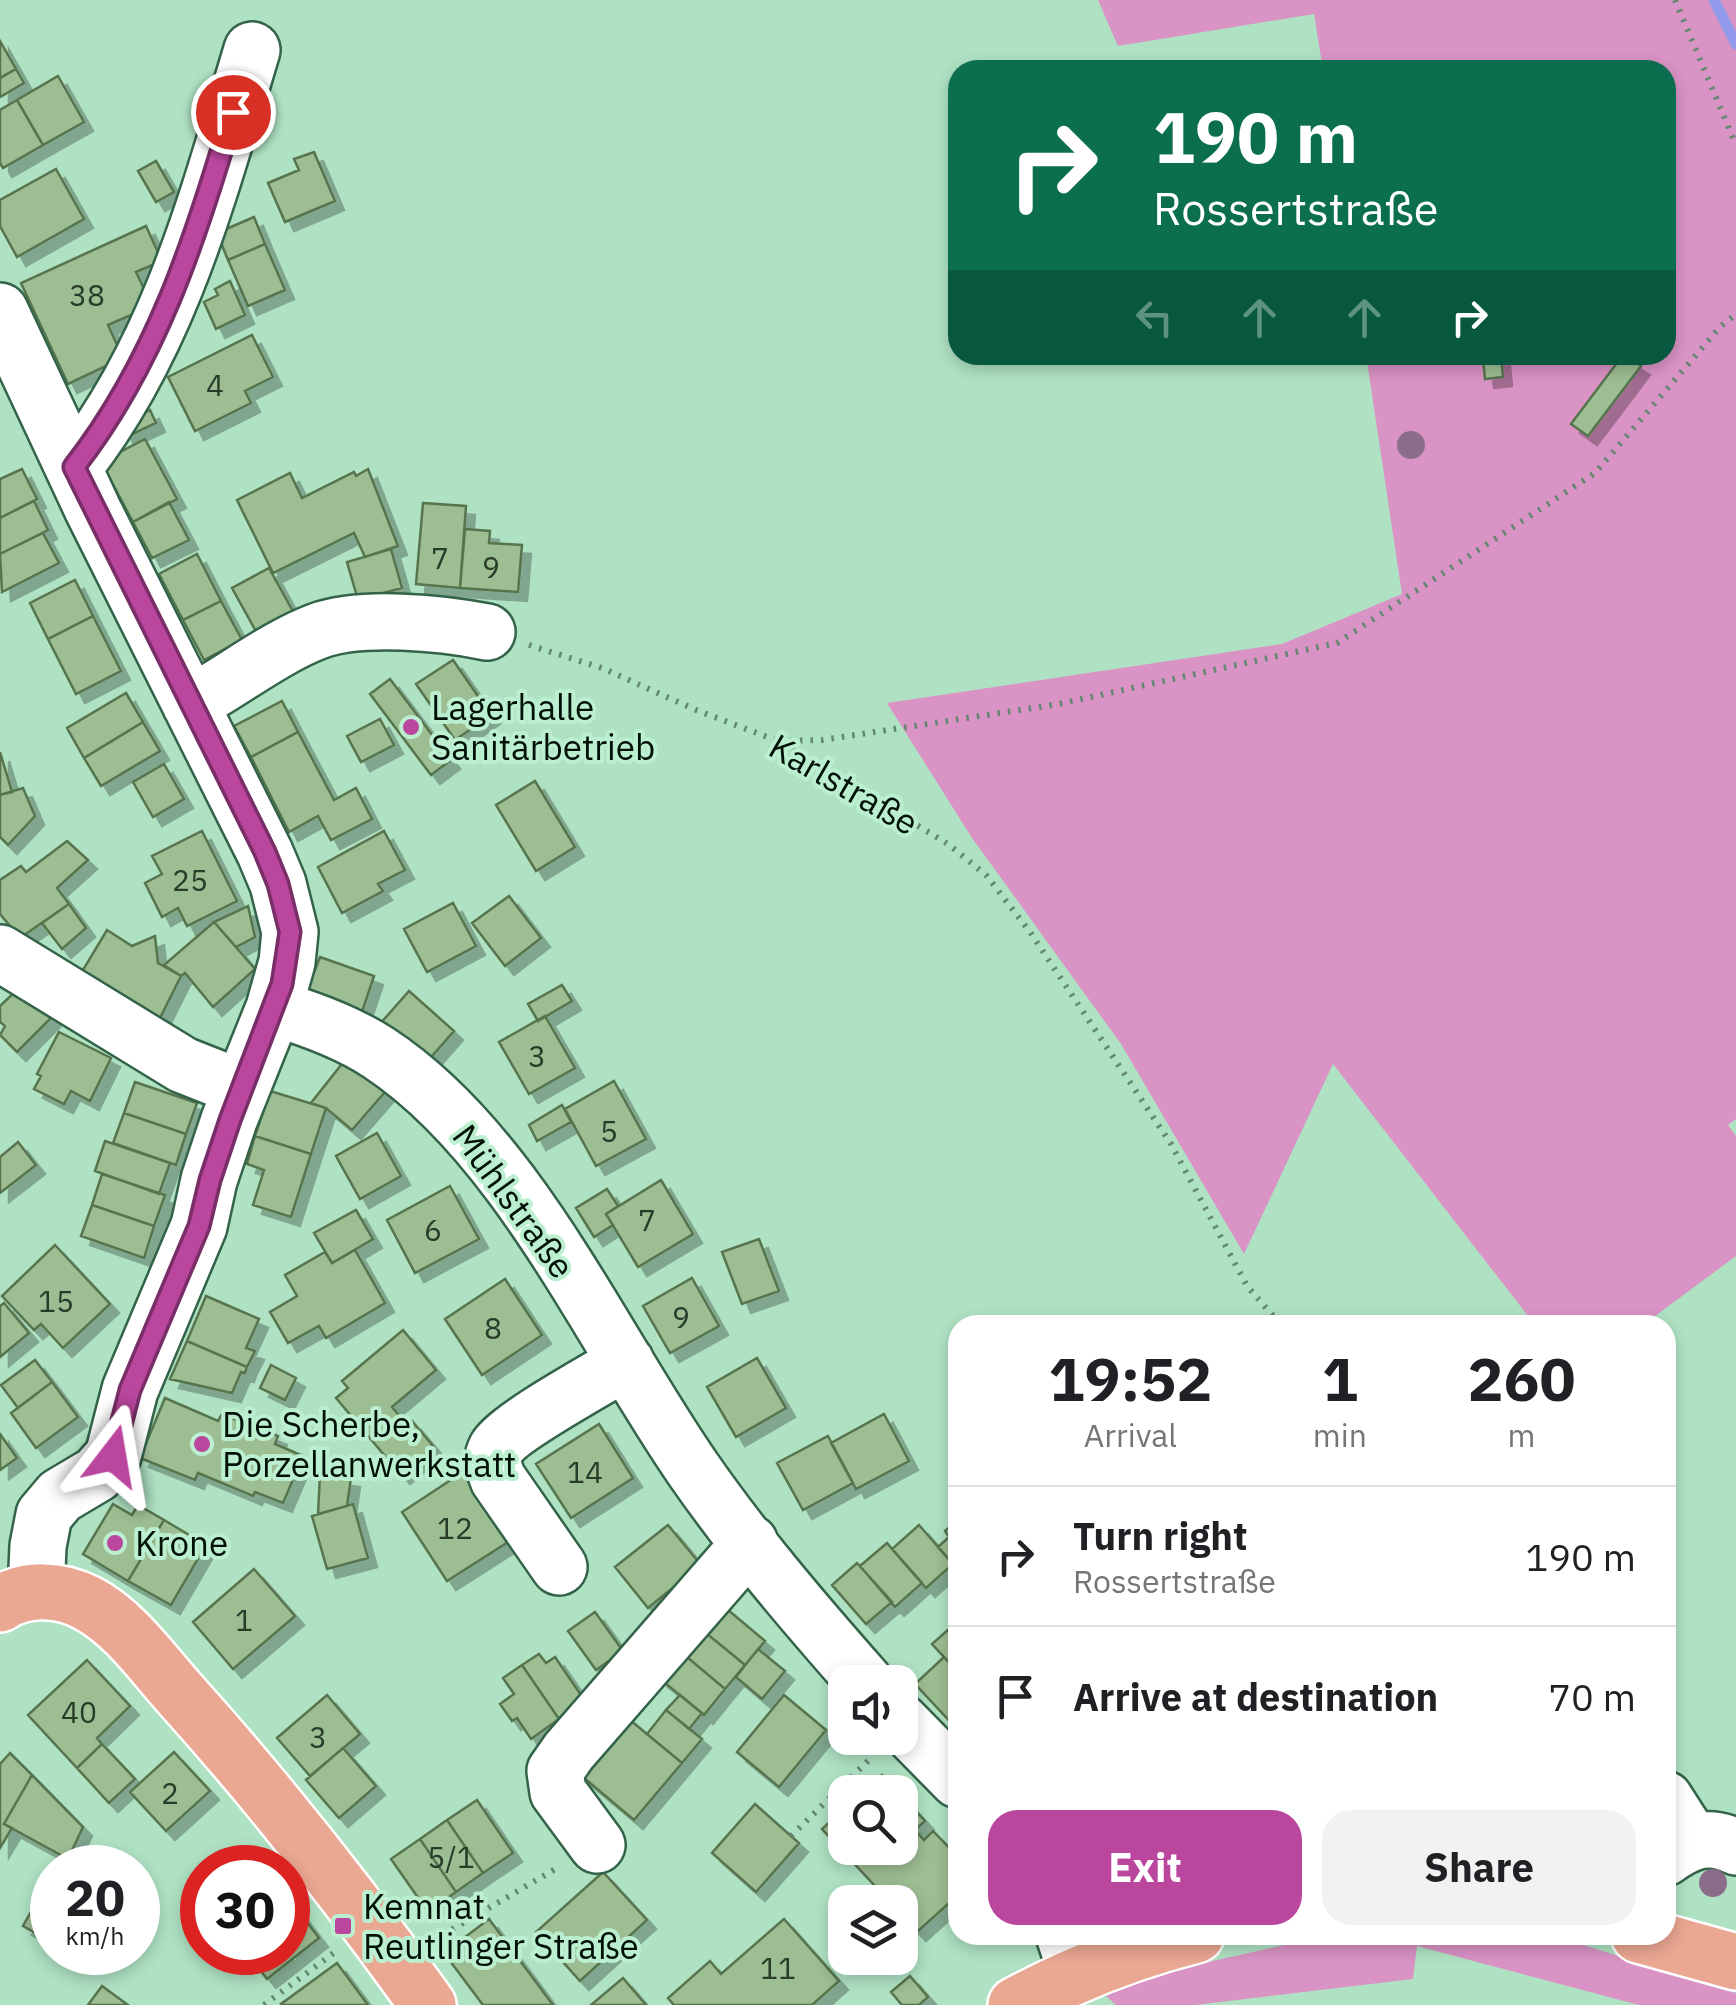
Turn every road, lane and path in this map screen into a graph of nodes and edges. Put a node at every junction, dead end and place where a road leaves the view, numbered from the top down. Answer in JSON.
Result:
{"nodes":[{"id":1,"x":1675,"y":0,"type":"edge"},
{"id":2,"x":252,"y":50,"type":"dead end"},
{"id":3,"x":1736,"y":145,"type":"edge"},
{"id":4,"x":0,"y":311,"type":"edge"},
{"id":5,"x":1736,"y":314,"type":"edge"},
{"id":6,"x":74,"y":467,"type":"junction"},
{"id":7,"x":487,"y":632,"type":"joint"},
{"id":8,"x":190,"y":704,"type":"junction"},
{"id":9,"x":778,"y":742,"type":"junction"},
{"id":10,"x":0,"y":954,"type":"edge"},
{"id":11,"x":274,"y":1008,"type":"junction"},
{"id":12,"x":242,"y":1088,"type":"junction"},
{"id":13,"x":1272,"y":1315,"type":"edge"},
{"id":14,"x":626,"y":1362,"type":"junction"},
{"id":15,"x":750,"y":1543,"type":"junction"},
{"id":16,"x":558,"y":1566,"type":"dead end"},
{"id":17,"x":18,"y":1598,"type":"edge"},
{"id":18,"x":851,"y":1665,"type":"edge"},
{"id":19,"x":918,"y":1754,"type":"edge"},
{"id":20,"x":870,"y":1755,"type":"edge"},
{"id":21,"x":948,"y":1773,"type":"edge"},
{"id":22,"x":791,"y":1836,"type":"dead end"},
{"id":23,"x":597,"y":1844,"type":"joint"},
{"id":24,"x":1149,"y":1945,"type":"edge"},
{"id":25,"x":1675,"y":1945,"type":"edge"},
{"id":26,"x":1071,"y":1954,"type":"edge"},
{"id":27,"x":1736,"y":1962,"type":"edge"},
{"id":28,"x":399,"y":1964,"type":"edge"},
{"id":29,"x":264,"y":2005,"type":"edge"},
{"id":30,"x":1016,"y":2005,"type":"edge"}],
"edges":[{"from":1,"to":3,"type":"path"},
{"from":2,"to":6,"type":"street"},
{"from":4,"to":6,"type":"street"},
{"from":5,"to":9,"type":"path"},
{"from":6,"to":8,"type":"street"},
{"from":7,"to":8,"type":"street"},
{"from":7,"to":9,"type":"path","name":"Karlstraße"},
{"from":8,"to":11,"type":"street"},
{"from":9,"to":13,"type":"path","name":"Karlstraße"},
{"from":10,"to":12,"type":"street"},
{"from":11,"to":12,"type":"street"},
{"from":11,"to":14,"type":"street","name":"Mühlstraße"},
{"from":12,"to":17,"type":"street"},
{"from":14,"to":15,"type":"street","name":"Mühlstraße"},
{"from":14,"to":16,"type":"street"},
{"from":15,"to":18,"type":"street","name":"Mühlstraße"},
{"from":15,"to":23,"type":"street"},
{"from":17,"to":28,"type":"main road"},
{"from":19,"to":21,"type":"street"},
{"from":20,"to":22,"type":"path"},
{"from":23,"to":28,"type":"path"},
{"from":24,"to":26,"type":"main road"},
{"from":25,"to":27,"type":"main road"},
{"from":26,"to":30,"type":"main road"},
{"from":28,"to":29,"type":"path"}]}
